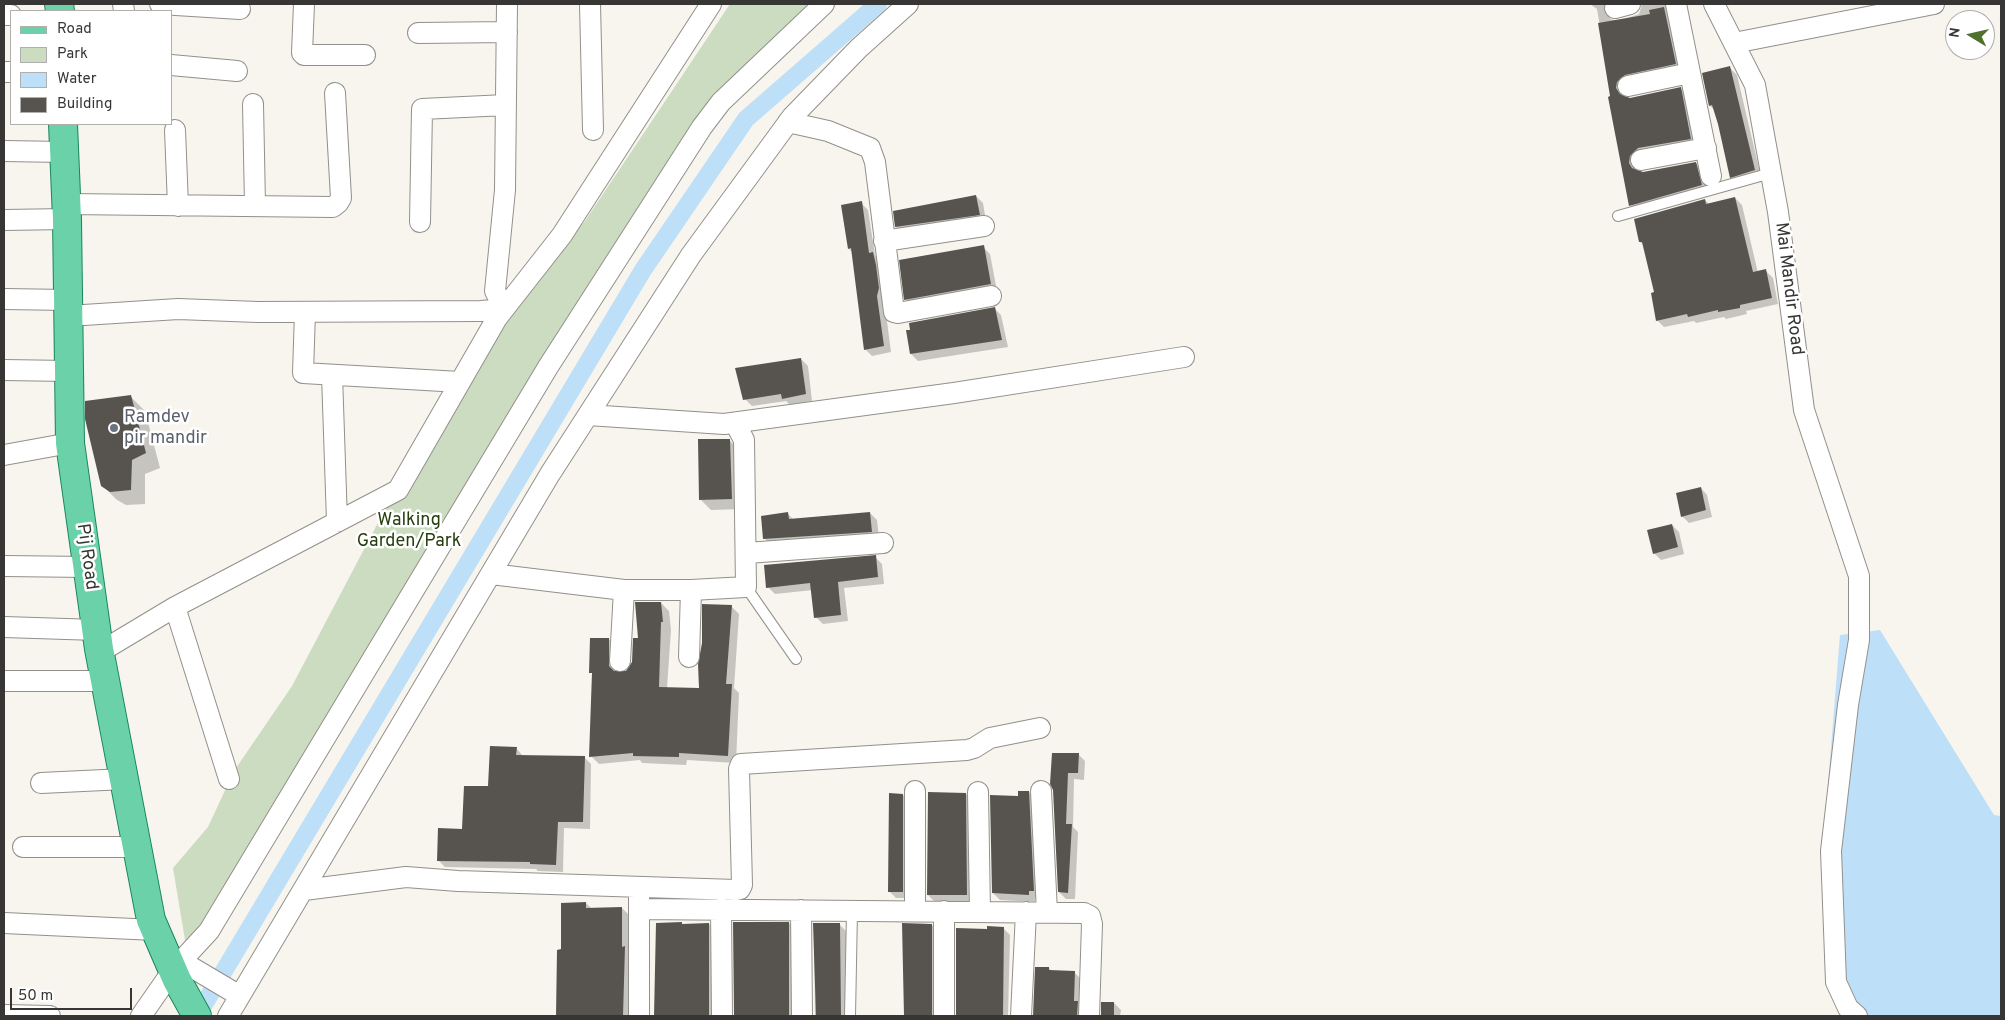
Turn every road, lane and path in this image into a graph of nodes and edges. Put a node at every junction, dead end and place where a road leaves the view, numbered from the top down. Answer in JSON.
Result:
{"nodes":[{"id":1,"x":160,"y":4,"type":"edge"},
{"id":2,"x":304,"y":4,"type":"edge"},
{"id":3,"x":507,"y":4,"type":"edge"},
{"id":4,"x":590,"y":4,"type":"edge"},
{"id":5,"x":712,"y":4,"type":"edge"},
{"id":6,"x":824,"y":4,"type":"edge"},
{"id":7,"x":908,"y":4,"type":"edge"},
{"id":8,"x":1676,"y":4,"type":"edge"},
{"id":9,"x":1714,"y":4,"type":"edge"},
{"id":10,"x":1934,"y":4,"type":"edge"},
{"id":11,"x":240,"y":9,"type":"dead end"},
{"id":12,"x":507,"y":32,"type":"junction"},
{"id":13,"x":418,"y":33,"type":"dead end"},
{"id":14,"x":1734,"y":43,"type":"junction"},
{"id":15,"x":365,"y":56,"type":"dead end"},
{"id":16,"x":172,"y":65,"type":"edge"},
{"id":17,"x":237,"y":71,"type":"dead end"},
{"id":18,"x":1690,"y":73,"type":"junction"},
{"id":19,"x":1628,"y":86,"type":"dead end"},
{"id":20,"x":335,"y":93,"type":"dead end"},
{"id":21,"x":253,"y":104,"type":"dead end"},
{"id":22,"x":506,"y":105,"type":"junction"},
{"id":23,"x":788,"y":122,"type":"junction"},
{"id":24,"x":63,"y":125,"type":"edge"},
{"id":25,"x":175,"y":130,"type":"dead end"},
{"id":26,"x":593,"y":130,"type":"dead end"},
{"id":27,"x":1706,"y":148,"type":"junction"},
{"id":28,"x":4,"y":151,"type":"edge"},
{"id":29,"x":64,"y":152,"type":"junction"},
{"id":30,"x":1641,"y":160,"type":"dead end"},
{"id":31,"x":1771,"y":172,"type":"junction"},
{"id":32,"x":1711,"y":176,"type":"dead end"},
{"id":33,"x":255,"y":205,"type":"junction"},
{"id":34,"x":178,"y":206,"type":"junction"},
{"id":35,"x":67,"y":212,"type":"junction"},
{"id":36,"x":1618,"y":216,"type":"dead end"},
{"id":37,"x":4,"y":220,"type":"edge"},
{"id":38,"x":420,"y":222,"type":"dead end"},
{"id":39,"x":984,"y":226,"type":"dead end"},
{"id":40,"x":884,"y":241,"type":"junction"},
{"id":41,"x":991,"y":296,"type":"dead end"},
{"id":42,"x":4,"y":299,"type":"edge"},
{"id":43,"x":68,"y":308,"type":"junction"},
{"id":44,"x":504,"y":309,"type":"junction"},
{"id":45,"x":305,"y":312,"type":"junction"},
{"id":46,"x":1184,"y":357,"type":"dead end"},
{"id":47,"x":4,"y":370,"type":"edge"},
{"id":48,"x":68,"y":370,"type":"junction"},
{"id":49,"x":332,"y":375,"type":"junction"},
{"id":50,"x":460,"y":382,"type":"junction"},
{"id":51,"x":588,"y":415,"type":"junction"},
{"id":52,"x":735,"y":422,"type":"junction"},
{"id":53,"x":70,"y":443,"type":"junction"},
{"id":54,"x":4,"y":455,"type":"edge"},
{"id":55,"x":337,"y":522,"type":"junction"},
{"id":56,"x":882,"y":542,"type":"dead end"},
{"id":57,"x":747,"y":554,"type":"junction"},
{"id":58,"x":4,"y":566,"type":"edge"},
{"id":59,"x":88,"y":568,"type":"junction"},
{"id":60,"x":491,"y":574,"type":"junction"},
{"id":61,"x":746,"y":586,"type":"junction"},
{"id":62,"x":624,"y":590,"type":"junction"},
{"id":63,"x":691,"y":590,"type":"junction"},
{"id":64,"x":175,"y":607,"type":"junction"},
{"id":65,"x":4,"y":627,"type":"edge"},
{"id":66,"x":98,"y":641,"type":"junction"},
{"id":67,"x":689,"y":657,"type":"dead end"},
{"id":68,"x":796,"y":659,"type":"dead end"},
{"id":69,"x":620,"y":661,"type":"dead end"},
{"id":70,"x":4,"y":681,"type":"edge"},
{"id":71,"x":107,"y":681,"type":"junction"},
{"id":72,"x":1040,"y":728,"type":"dead end"},
{"id":73,"x":124,"y":778,"type":"junction"},
{"id":74,"x":229,"y":779,"type":"dead end"},
{"id":75,"x":41,"y":784,"type":"dead end"},
{"id":76,"x":915,"y":791,"type":"dead end"},
{"id":77,"x":1041,"y":791,"type":"dead end"},
{"id":78,"x":978,"y":792,"type":"dead end"},
{"id":79,"x":23,"y":847,"type":"dead end"},
{"id":80,"x":137,"y":847,"type":"junction"},
{"id":81,"x":639,"y":887,"type":"junction"},
{"id":82,"x":304,"y":890,"type":"junction"},
{"id":83,"x":639,"y":909,"type":"junction"},
{"id":84,"x":721,"y":909,"type":"junction"},
{"id":85,"x":801,"y":910,"type":"junction"},
{"id":86,"x":852,"y":910,"type":"junction"},
{"id":87,"x":915,"y":911,"type":"junction"},
{"id":88,"x":944,"y":911,"type":"junction"},
{"id":89,"x":980,"y":912,"type":"junction"},
{"id":90,"x":1026,"y":912,"type":"junction"},
{"id":91,"x":1047,"y":912,"type":"junction"},
{"id":92,"x":4,"y":923,"type":"edge"},
{"id":93,"x":155,"y":930,"type":"junction"},
{"id":94,"x":179,"y":969,"type":"junction"},
{"id":95,"x":237,"y":995,"type":"junction"},
{"id":96,"x":4,"y":1014,"type":"edge"},
{"id":97,"x":50,"y":1016,"type":"edge"},
{"id":98,"x":141,"y":1016,"type":"edge"},
{"id":99,"x":197,"y":1016,"type":"edge"},
{"id":100,"x":228,"y":1016,"type":"edge"},
{"id":101,"x":639,"y":1016,"type":"edge"},
{"id":102,"x":722,"y":1016,"type":"edge"},
{"id":103,"x":802,"y":1016,"type":"edge"},
{"id":104,"x":850,"y":1016,"type":"edge"},
{"id":105,"x":944,"y":1016,"type":"edge"},
{"id":106,"x":1021,"y":1016,"type":"edge"},
{"id":107,"x":1090,"y":1016,"type":"edge"},
{"id":108,"x":1857,"y":1016,"type":"edge"}],
"edges":[{"from":1,"to":11,"type":"street"},
{"from":2,"to":15,"type":"street"},
{"from":3,"to":12,"type":"street"},
{"from":4,"to":26,"type":"street"},
{"from":5,"to":44,"type":"street"},
{"from":6,"to":94,"type":"street"},
{"from":7,"to":23,"type":"street"},
{"from":8,"to":18,"type":"street"},
{"from":9,"to":14,"type":"street","name":"Mai Mandir Road"},
{"from":10,"to":14,"type":"street"},
{"from":12,"to":13,"type":"street"},
{"from":12,"to":22,"type":"street"},
{"from":14,"to":31,"type":"street","name":"Mai Mandir Road"},
{"from":16,"to":17,"type":"street"},
{"from":18,"to":19,"type":"street"},
{"from":18,"to":27,"type":"street"},
{"from":20,"to":33,"type":"street"},
{"from":21,"to":33,"type":"street"},
{"from":22,"to":38,"type":"street"},
{"from":22,"to":44,"type":"street"},
{"from":23,"to":40,"type":"street"},
{"from":23,"to":51,"type":"street"},
{"from":24,"to":29,"type":"main road","name":"Pij Road"},
{"from":25,"to":34,"type":"street"},
{"from":27,"to":30,"type":"street"},
{"from":27,"to":32,"type":"street"},
{"from":28,"to":29,"type":"street"},
{"from":29,"to":35,"type":"main road","name":"Pij Road"},
{"from":31,"to":36,"type":"lane"},
{"from":31,"to":108,"type":"street","name":"Mai Mandir Road"},
{"from":33,"to":34,"type":"street"},
{"from":34,"to":35,"type":"street"},
{"from":35,"to":37,"type":"street"},
{"from":35,"to":43,"type":"main road","name":"Pij Road"},
{"from":39,"to":40,"type":"street"},
{"from":40,"to":41,"type":"street"},
{"from":42,"to":43,"type":"street"},
{"from":43,"to":45,"type":"street"},
{"from":43,"to":48,"type":"main road","name":"Pij Road"},
{"from":44,"to":45,"type":"street"},
{"from":44,"to":50,"type":"street"},
{"from":45,"to":49,"type":"street"},
{"from":46,"to":52,"type":"street"},
{"from":47,"to":48,"type":"street"},
{"from":48,"to":53,"type":"main road","name":"Pij Road"},
{"from":49,"to":50,"type":"street"},
{"from":49,"to":55,"type":"street"},
{"from":50,"to":55,"type":"street"},
{"from":51,"to":52,"type":"street"},
{"from":51,"to":60,"type":"street"},
{"from":52,"to":57,"type":"street"},
{"from":53,"to":54,"type":"street"},
{"from":53,"to":59,"type":"main road","name":"Pij Road"},
{"from":55,"to":64,"type":"street"},
{"from":56,"to":57,"type":"street"},
{"from":57,"to":61,"type":"street"},
{"from":58,"to":59,"type":"street"},
{"from":59,"to":66,"type":"main road","name":"Pij Road"},
{"from":60,"to":62,"type":"street"},
{"from":60,"to":82,"type":"street"},
{"from":61,"to":63,"type":"street"},
{"from":61,"to":68,"type":"lane"},
{"from":62,"to":63,"type":"street"},
{"from":62,"to":69,"type":"street"},
{"from":63,"to":67,"type":"street"},
{"from":64,"to":66,"type":"street"},
{"from":64,"to":74,"type":"street"},
{"from":65,"to":66,"type":"street"},
{"from":66,"to":71,"type":"main road","name":"Pij Road"},
{"from":70,"to":71,"type":"street"},
{"from":71,"to":73,"type":"main road","name":"Pij Road"},
{"from":72,"to":81,"type":"street"},
{"from":73,"to":75,"type":"street"},
{"from":73,"to":80,"type":"main road","name":"Pij Road"},
{"from":76,"to":87,"type":"street"},
{"from":77,"to":91,"type":"street"},
{"from":78,"to":89,"type":"street"},
{"from":79,"to":80,"type":"street"},
{"from":80,"to":93,"type":"main road","name":"Pij Road"},
{"from":81,"to":82,"type":"street"},
{"from":81,"to":83,"type":"street"},
{"from":82,"to":95,"type":"street"},
{"from":83,"to":84,"type":"street"},
{"from":83,"to":101,"type":"street"},
{"from":84,"to":85,"type":"street"},
{"from":84,"to":102,"type":"street"},
{"from":85,"to":86,"type":"street"},
{"from":85,"to":103,"type":"street"},
{"from":86,"to":87,"type":"street"},
{"from":86,"to":104,"type":"lane"},
{"from":87,"to":88,"type":"street"},
{"from":88,"to":89,"type":"street"},
{"from":88,"to":105,"type":"street"},
{"from":89,"to":90,"type":"street"},
{"from":90,"to":91,"type":"street"},
{"from":90,"to":106,"type":"street"},
{"from":91,"to":107,"type":"street"},
{"from":92,"to":93,"type":"street"},
{"from":93,"to":94,"type":"main road","name":"Pij Road"},
{"from":94,"to":95,"type":"street"},
{"from":94,"to":98,"type":"street"},
{"from":94,"to":99,"type":"main road","name":"Pij Road"},
{"from":95,"to":100,"type":"street"},
{"from":96,"to":97,"type":"street"}]}
